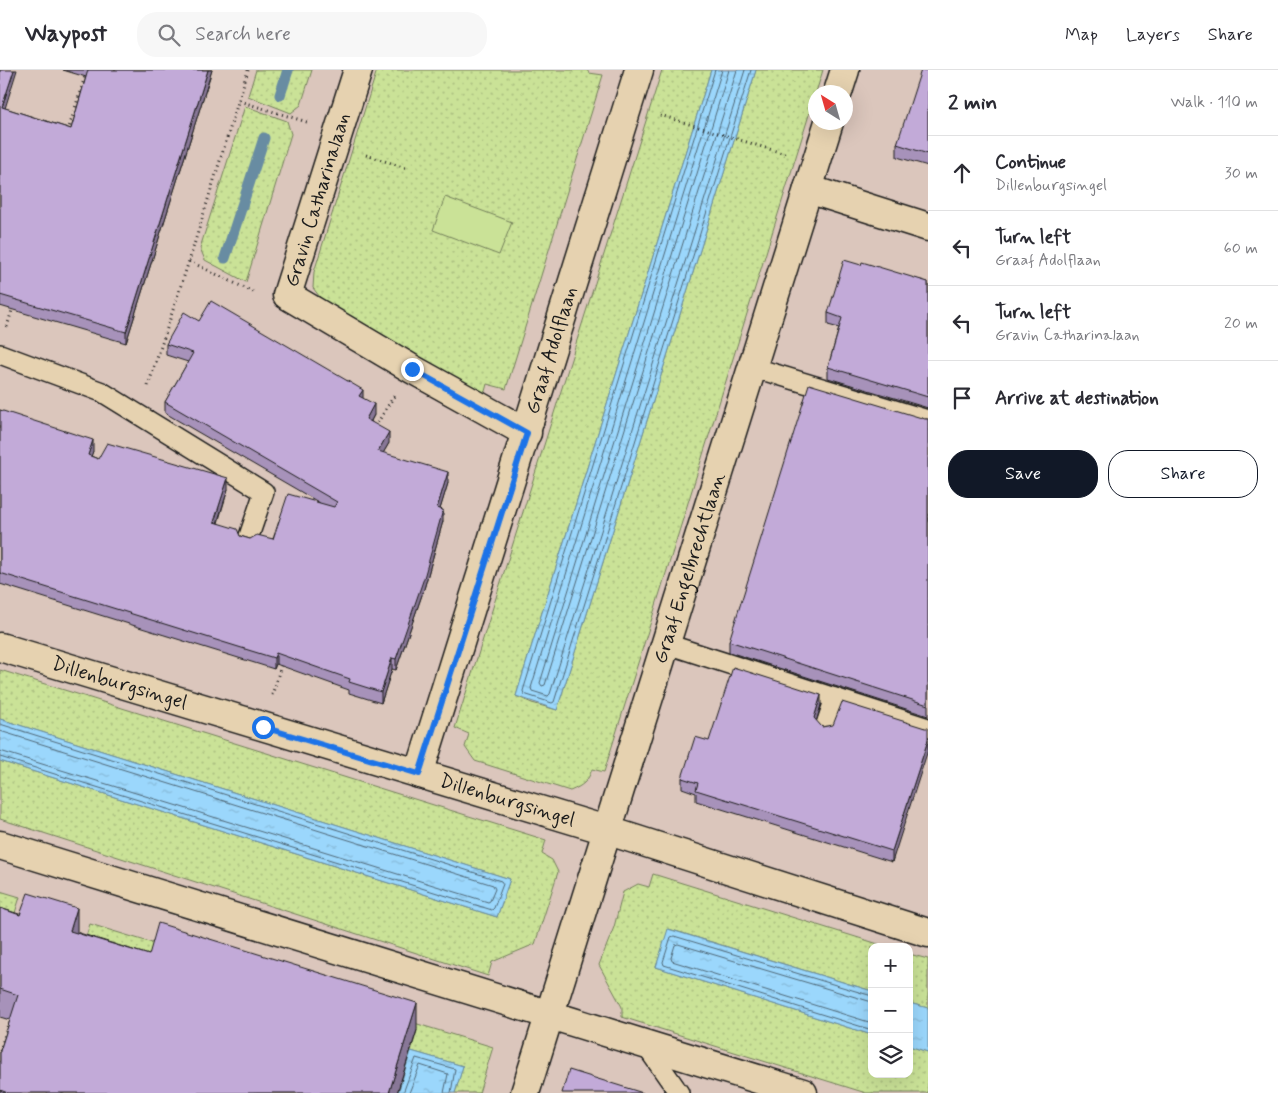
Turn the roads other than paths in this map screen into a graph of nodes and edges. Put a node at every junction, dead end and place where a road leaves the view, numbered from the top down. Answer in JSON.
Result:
{"nodes":[{"id":1,"x":358,"y":70,"type":"edge"},
{"id":2,"x":639,"y":70,"type":"edge"},
{"id":3,"x":845,"y":70,"type":"edge"},
{"id":4,"x":840,"y":85,"type":"edge"},
{"id":5,"x":826,"y":130,"type":"edge"},
{"id":6,"x":808,"y":189,"type":"junction"},
{"id":7,"x":928,"y":227,"type":"edge"},
{"id":8,"x":0,"y":354,"type":"edge"},
{"id":9,"x":752,"y":366,"type":"junction"},
{"id":10,"x":928,"y":420,"type":"edge"},
{"id":11,"x":527,"y":433,"type":"junction"},
{"id":12,"x":248,"y":539,"type":"edge"},
{"id":13,"x":667,"y":644,"type":"junction"},
{"id":14,"x":0,"y":647,"type":"edge"},
{"id":15,"x":835,"y":698,"type":"junction"},
{"id":16,"x":825,"y":727,"type":"edge"},
{"id":17,"x":928,"y":728,"type":"edge"},
{"id":18,"x":419,"y":774,"type":"junction"},
{"id":19,"x":606,"y":830,"type":"junction"},
{"id":20,"x":0,"y":845,"type":"edge"},
{"id":21,"x":928,"y":933,"type":"edge"},
{"id":22,"x":550,"y":1014,"type":"junction"},
{"id":23,"x":644,"y":1043,"type":"junction"},
{"id":24,"x":525,"y":1093,"type":"edge"},
{"id":25,"x":679,"y":1093,"type":"edge"},
{"id":26,"x":803,"y":1093,"type":"edge"}],
"edges":[{"from":1,"to":11,"type":"street","name":"Gravin Catharinalaan"},
{"from":2,"to":11,"type":"street","name":"Graaf Adolflaan"},
{"from":3,"to":4,"type":"street"},
{"from":5,"to":6,"type":"street","name":"Graaf Engelbrechtlaan"},
{"from":6,"to":7,"type":"street"},
{"from":6,"to":9,"type":"street","name":"Graaf Engelbrechtlaan"},
{"from":8,"to":12,"type":"lane"},
{"from":9,"to":10,"type":"lane"},
{"from":9,"to":13,"type":"street","name":"Graaf Engelbrechtlaan"},
{"from":11,"to":18,"type":"street","name":"Graaf Adolflaan"},
{"from":13,"to":15,"type":"lane"},
{"from":13,"to":19,"type":"street","name":"Graaf Engelbrechtlaan"},
{"from":14,"to":18,"type":"street","name":"Dillenburgsingel"},
{"from":15,"to":16,"type":"lane"},
{"from":15,"to":17,"type":"lane"},
{"from":18,"to":19,"type":"street","name":"Dillenburgsingel"},
{"from":19,"to":21,"type":"street","name":"Dillenburgsingel"},
{"from":19,"to":22,"type":"street","name":"Graaf Engelbrechtlaan"},
{"from":20,"to":22,"type":"street"},
{"from":22,"to":23,"type":"street"},
{"from":22,"to":24,"type":"street","name":"Graaf Engelbrechtlaan"},
{"from":23,"to":25,"type":"lane"},
{"from":23,"to":26,"type":"street"}]}
